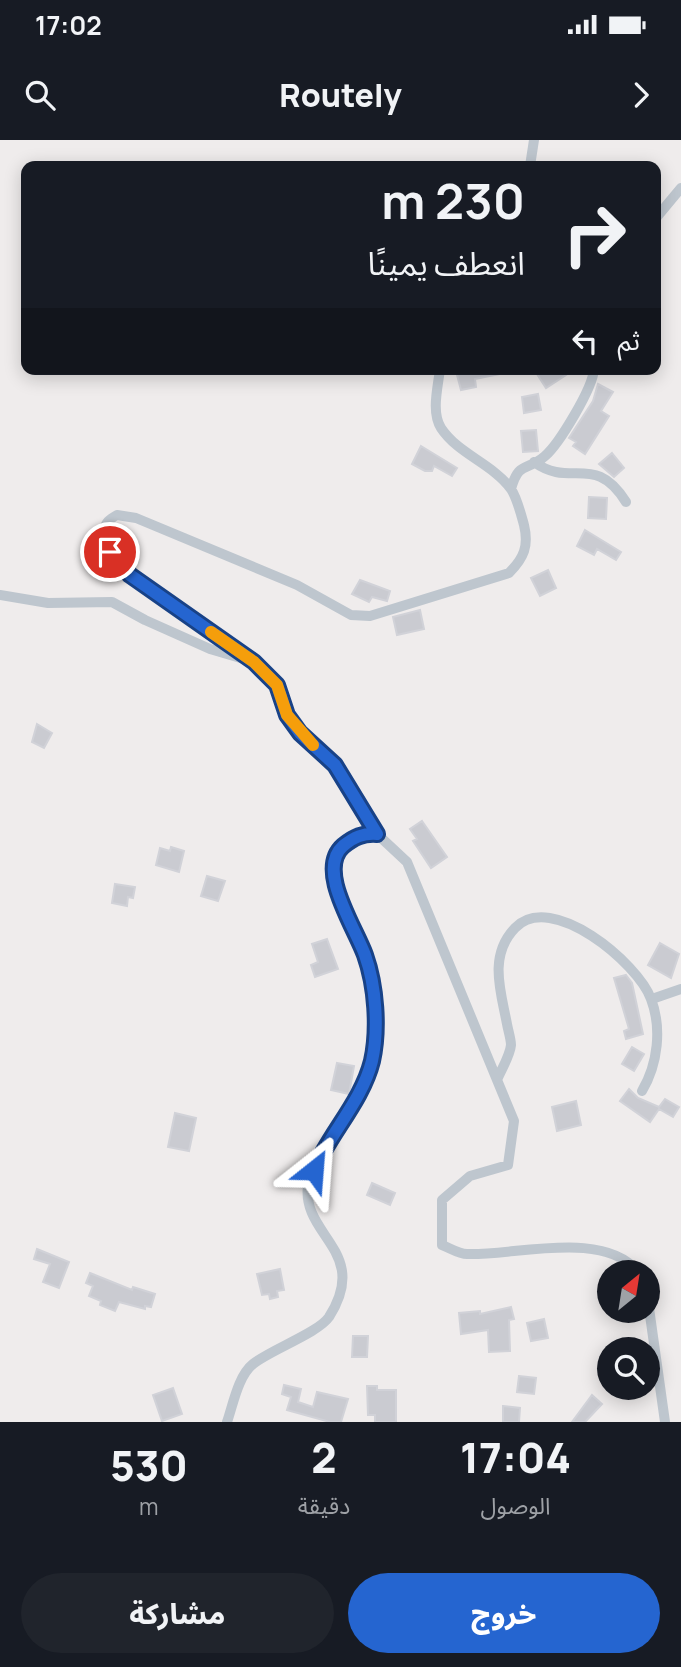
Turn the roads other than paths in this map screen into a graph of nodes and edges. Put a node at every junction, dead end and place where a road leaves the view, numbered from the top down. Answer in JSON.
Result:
{"nodes":[{"id":1,"x":534,"y":140,"type":"edge"},
{"id":2,"x":531,"y":161,"type":"edge"},
{"id":3,"x":681,"y":188,"type":"edge"},
{"id":4,"x":661,"y":212,"type":"edge"},
{"id":5,"x":439,"y":375,"type":"edge"},
{"id":6,"x":591,"y":375,"type":"edge"},
{"id":7,"x":534,"y":462,"type":"junction"},
{"id":8,"x":511,"y":489,"type":"junction"},
{"id":9,"x":626,"y":502,"type":"dead end"},
{"id":10,"x":0,"y":595,"type":"edge"},
{"id":11,"x":246,"y":657,"type":"junction"},
{"id":12,"x":377,"y":834,"type":"junction"},
{"id":13,"x":681,"y":989,"type":"edge"},
{"id":14,"x":652,"y":999,"type":"junction"},
{"id":15,"x":497,"y":1080,"type":"junction"},
{"id":16,"x":642,"y":1091,"type":"dead end"},
{"id":17,"x":618,"y":1260,"type":"edge"},
{"id":18,"x":651,"y":1323,"type":"edge"},
{"id":19,"x":227,"y":1422,"type":"edge"},
{"id":20,"x":665,"y":1422,"type":"edge"}],
"edges":[{"from":1,"to":2,"type":"street"},
{"from":3,"to":4,"type":"street"},
{"from":5,"to":8,"type":"street"},
{"from":6,"to":7,"type":"street"},
{"from":7,"to":8,"type":"street"},
{"from":7,"to":9,"type":"street"},
{"from":8,"to":11,"type":"street"},
{"from":10,"to":11,"type":"street"},
{"from":11,"to":12,"type":"street"},
{"from":12,"to":15,"type":"street"},
{"from":12,"to":19,"type":"street"},
{"from":13,"to":14,"type":"street"},
{"from":14,"to":15,"type":"street"},
{"from":14,"to":16,"type":"street"},
{"from":15,"to":17,"type":"street"},
{"from":18,"to":20,"type":"street"}]}
